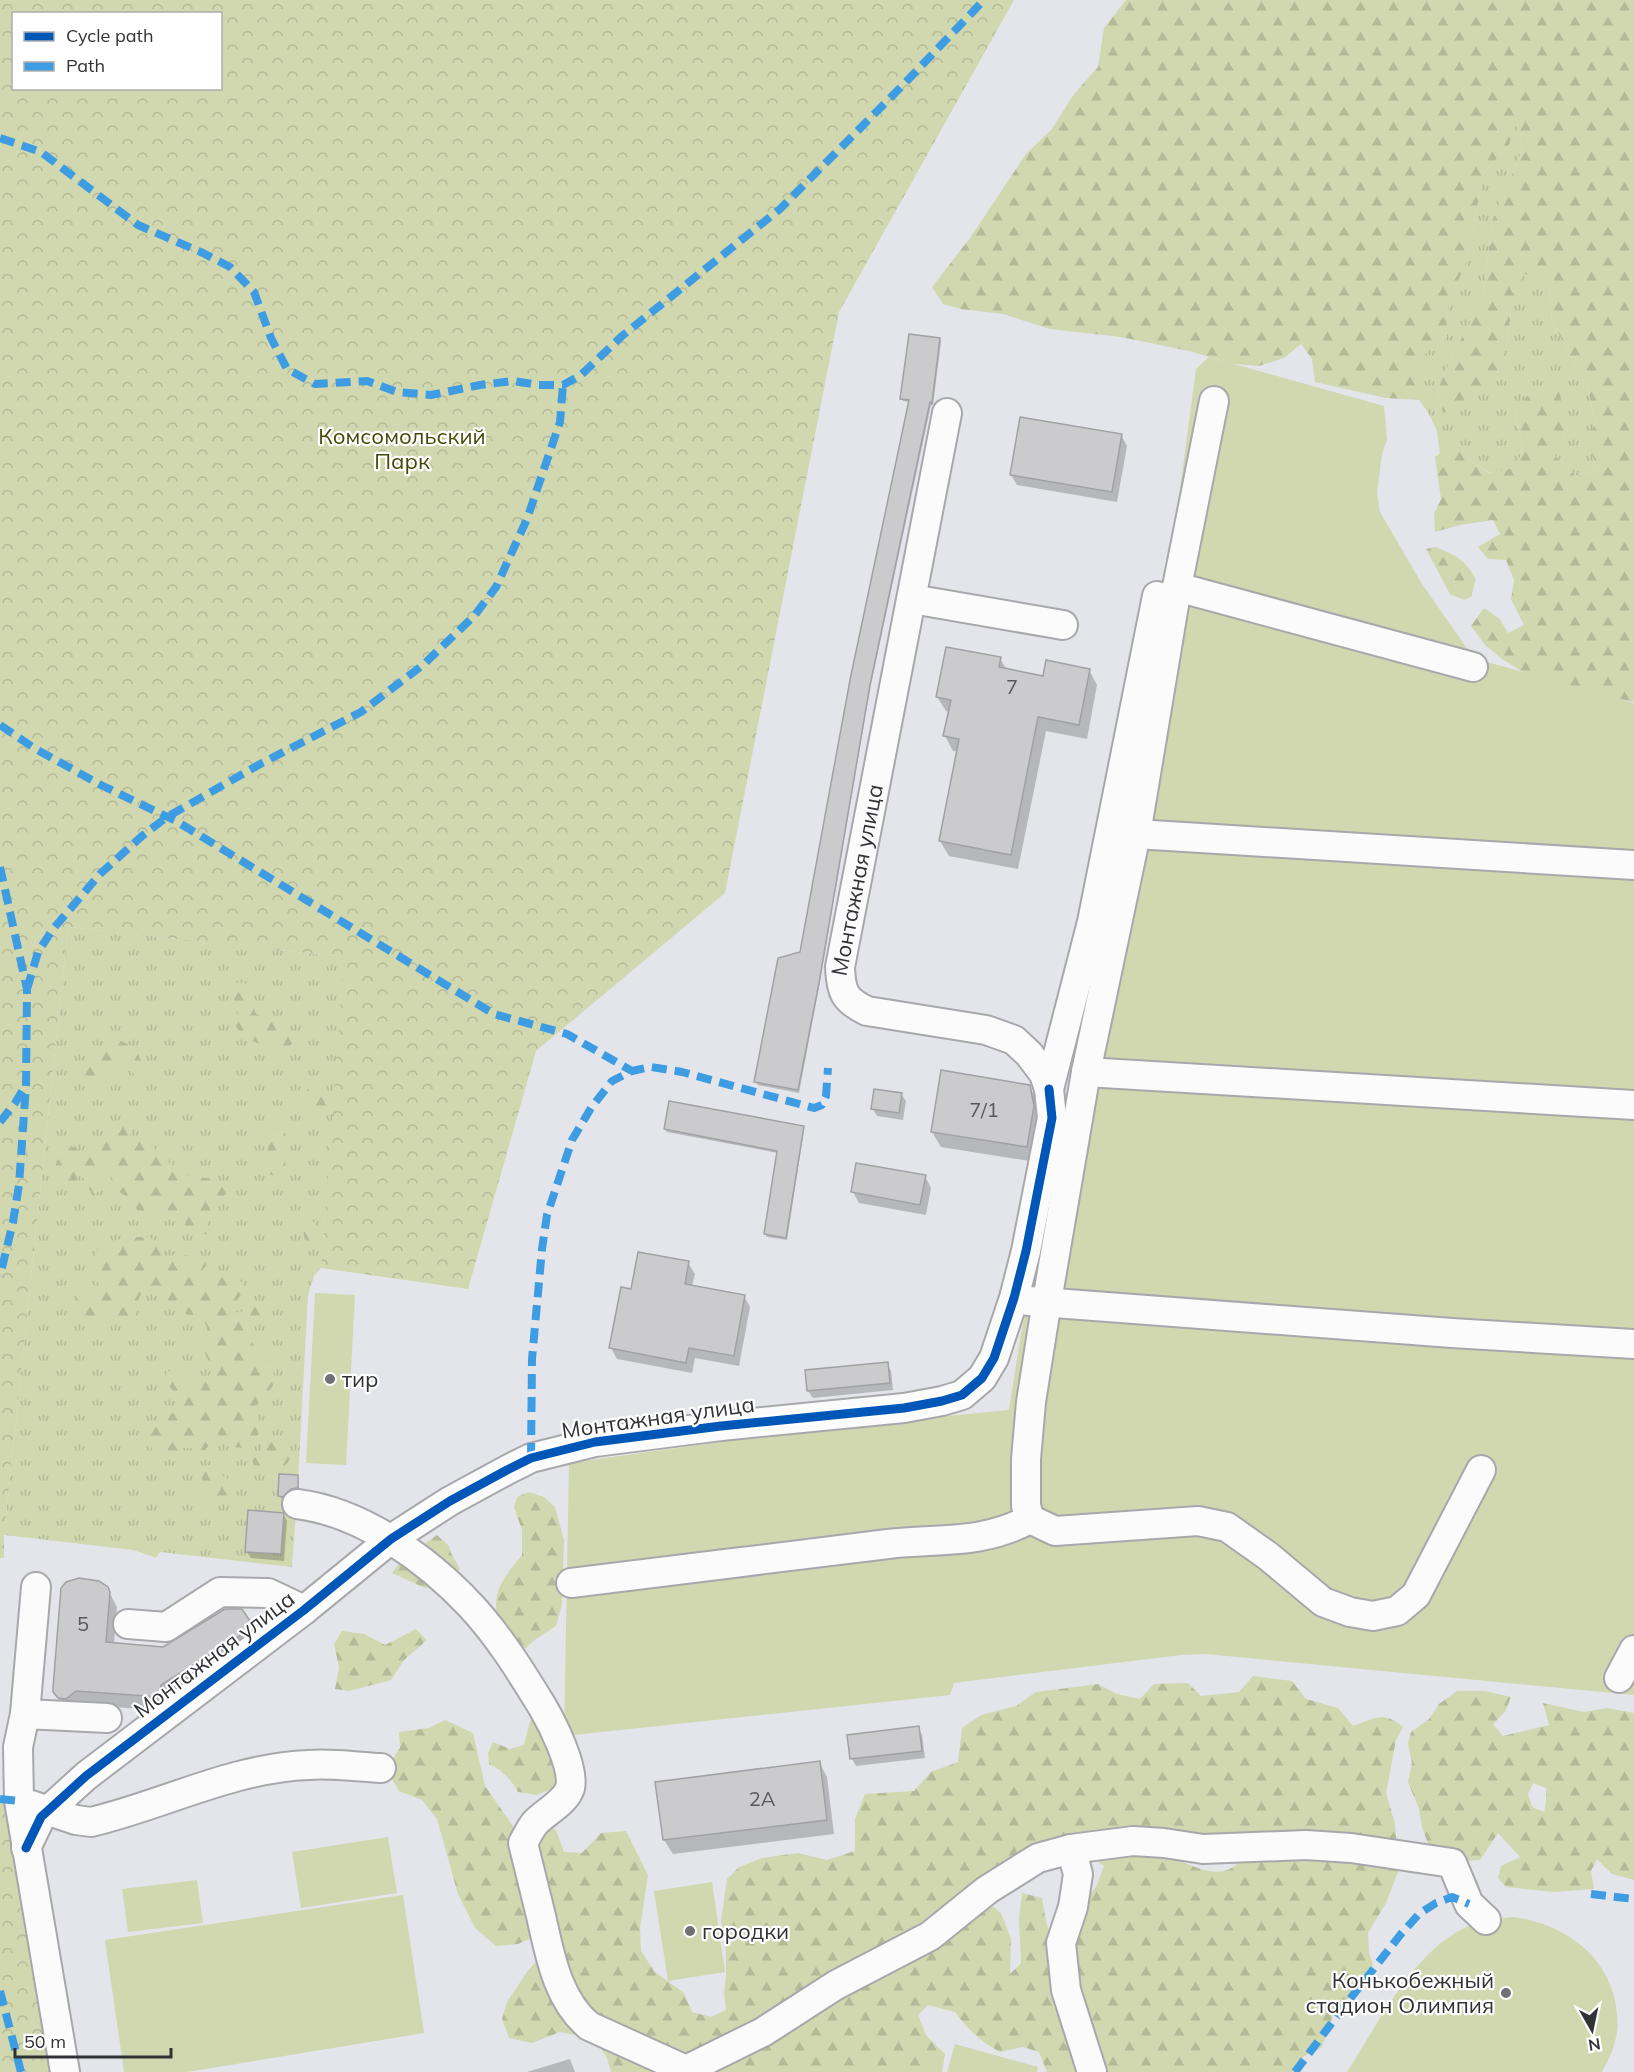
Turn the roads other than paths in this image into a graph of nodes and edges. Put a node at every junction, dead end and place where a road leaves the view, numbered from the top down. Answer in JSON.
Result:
{"nodes":[{"id":1,"x":1214,"y":401,"type":"dead end"},
{"id":2,"x":947,"y":413,"type":"dead end"},
{"id":3,"x":1179,"y":480,"type":"dead end"},
{"id":4,"x":1177,"y":587,"type":"junction"},
{"id":5,"x":912,"y":599,"type":"junction"},
{"id":6,"x":1064,"y":625,"type":"dead end"},
{"id":7,"x":1473,"y":667,"type":"dead end"},
{"id":8,"x":1136,"y":834,"type":"junction"},
{"id":9,"x":1634,"y":865,"type":"edge"},
{"id":10,"x":1086,"y":1072,"type":"junction"},
{"id":11,"x":1049,"y":1089,"type":"junction"},
{"id":12,"x":1634,"y":1105,"type":"edge"},
{"id":13,"x":1014,"y":1298,"type":"junction"},
{"id":14,"x":1047,"y":1301,"type":"junction"},
{"id":15,"x":1634,"y":1344,"type":"edge"},
{"id":16,"x":1481,"y":1470,"type":"dead end"},
{"id":17,"x":297,"y":1504,"type":"dead end"},
{"id":18,"x":1030,"y":1519,"type":"junction"},
{"id":19,"x":391,"y":1539,"type":"junction"},
{"id":20,"x":571,"y":1583,"type":"dead end"},
{"id":21,"x":36,"y":1587,"type":"dead end"},
{"id":22,"x":304,"y":1610,"type":"junction"},
{"id":23,"x":128,"y":1624,"type":"dead end"},
{"id":24,"x":1634,"y":1650,"type":"edge"},
{"id":25,"x":1619,"y":1678,"type":"dead end"},
{"id":26,"x":25,"y":1713,"type":"junction"},
{"id":27,"x":107,"y":1718,"type":"dead end"},
{"id":28,"x":381,"y":1768,"type":"dead end"},
{"id":29,"x":10,"y":1800,"type":"edge"},
{"id":30,"x":48,"y":1811,"type":"junction"},
{"id":31,"x":27,"y":1848,"type":"junction"},
{"id":32,"x":1071,"y":1850,"type":"junction"},
{"id":33,"x":1486,"y":1920,"type":"dead end"},
{"id":34,"x":687,"y":2071,"type":"edge"},
{"id":35,"x":65,"y":2072,"type":"edge"},
{"id":36,"x":1092,"y":2072,"type":"edge"}],
"edges":[{"from":1,"to":4,"type":"street"},
{"from":2,"to":5,"type":"street","name":"Монтажная улица"},
{"from":3,"to":11,"type":"street"},
{"from":4,"to":7,"type":"street"},
{"from":4,"to":8,"type":"street"},
{"from":5,"to":6,"type":"street"},
{"from":5,"to":11,"type":"street","name":"Монтажная улица"},
{"from":8,"to":9,"type":"street"},
{"from":8,"to":10,"type":"street"},
{"from":10,"to":12,"type":"street"},
{"from":10,"to":14,"type":"street"},
{"from":11,"to":13,"type":"street","name":"Монтажная улица"},
{"from":13,"to":14,"type":"street"},
{"from":13,"to":19,"type":"street","name":"Монтажная улица"},
{"from":14,"to":15,"type":"street"},
{"from":14,"to":18,"type":"street"},
{"from":16,"to":18,"type":"street"},
{"from":17,"to":19,"type":"street"},
{"from":18,"to":20,"type":"street"},
{"from":19,"to":22,"type":"street","name":"Монтажная улица"},
{"from":19,"to":34,"type":"street"},
{"from":21,"to":26,"type":"street"},
{"from":22,"to":23,"type":"street"},
{"from":22,"to":30,"type":"street","name":"Монтажная улица"},
{"from":24,"to":25,"type":"street"},
{"from":26,"to":27,"type":"street"},
{"from":26,"to":29,"type":"street"},
{"from":28,"to":30,"type":"street"},
{"from":29,"to":30,"type":"street"},
{"from":29,"to":31,"type":"street"},
{"from":30,"to":31,"type":"street","name":"Монтажная улица"},
{"from":31,"to":35,"type":"street"},
{"from":32,"to":33,"type":"street"},
{"from":32,"to":34,"type":"street"},
{"from":32,"to":36,"type":"street"}]}
